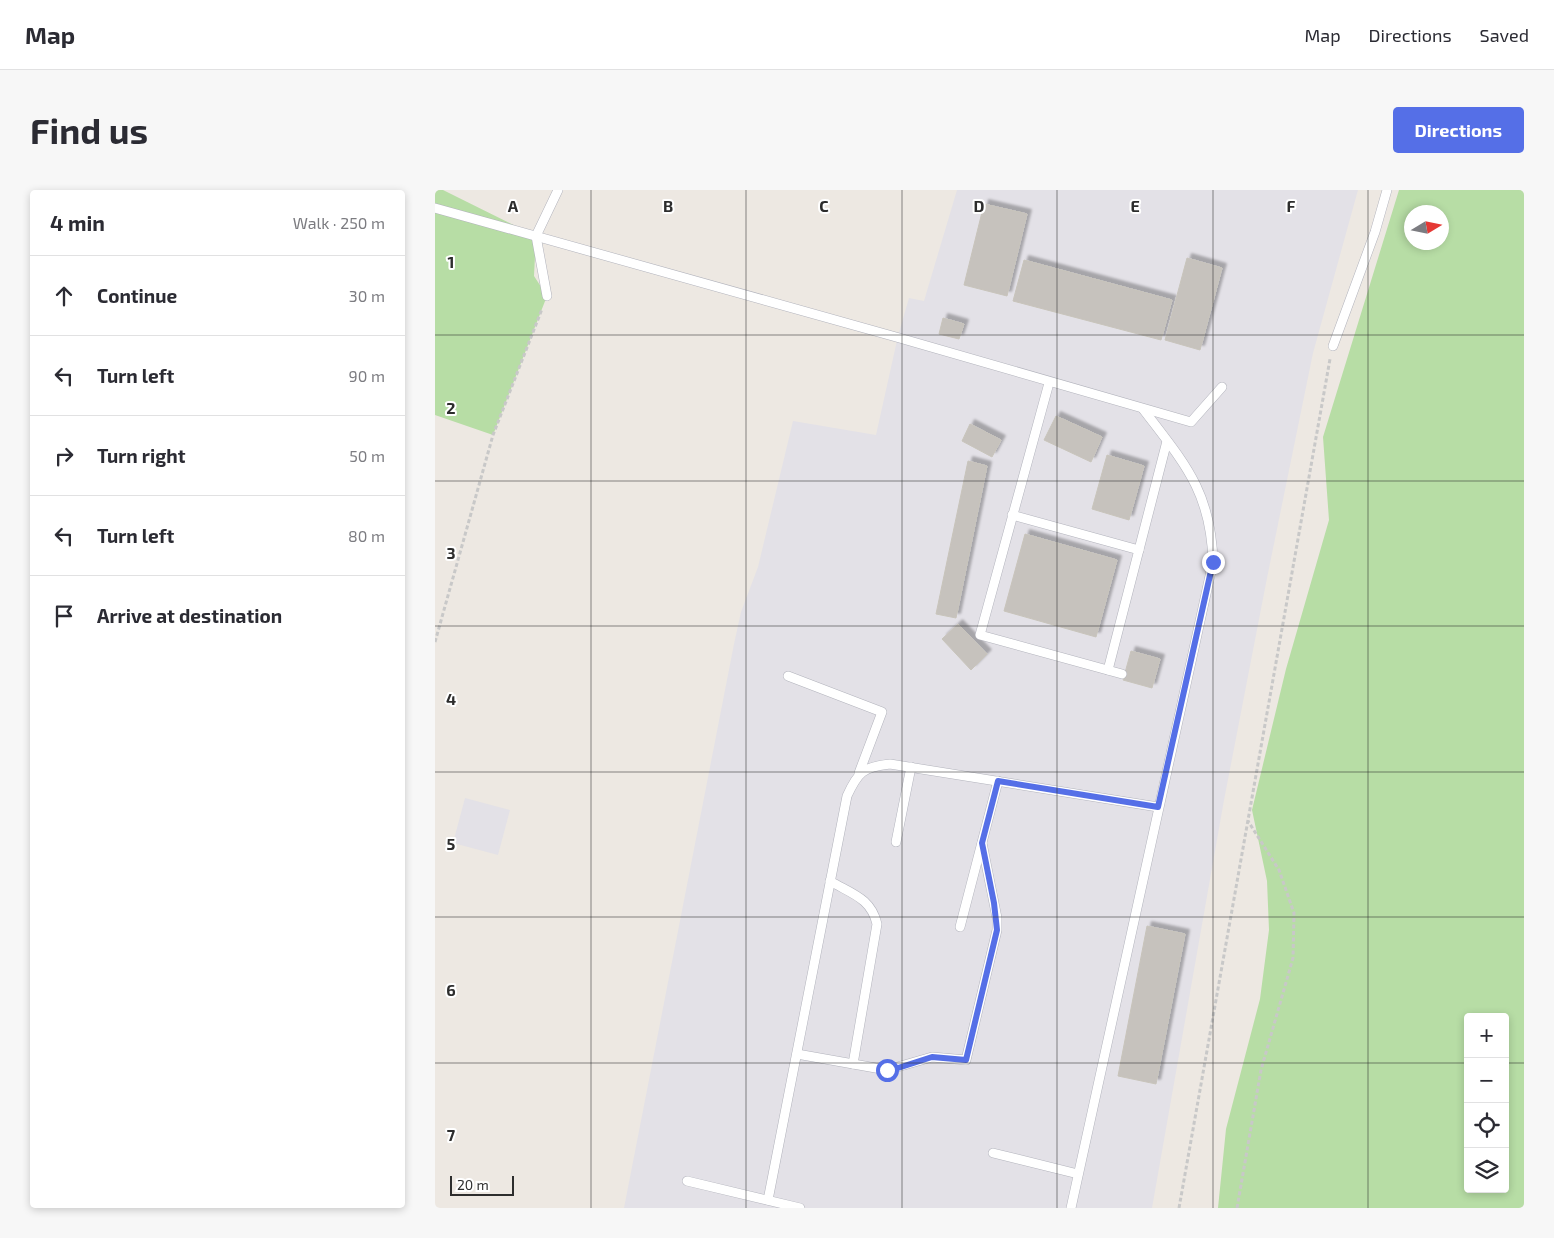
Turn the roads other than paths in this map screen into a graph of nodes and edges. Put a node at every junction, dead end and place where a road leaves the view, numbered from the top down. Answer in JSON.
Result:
{"nodes":[{"id":1,"x":558,"y":190,"type":"edge"},
{"id":2,"x":1387,"y":190,"type":"edge"},
{"id":3,"x":435,"y":208,"type":"edge"},
{"id":4,"x":536,"y":236,"type":"junction"},
{"id":5,"x":547,"y":296,"type":"road end"},
{"id":6,"x":1333,"y":346,"type":"road end"},
{"id":7,"x":1049,"y":382,"type":"junction"},
{"id":8,"x":1222,"y":386,"type":"dead end"},
{"id":9,"x":1143,"y":409,"type":"junction"},
{"id":10,"x":1167,"y":441,"type":"junction"},
{"id":11,"x":1013,"y":515,"type":"junction"},
{"id":12,"x":1139,"y":550,"type":"junction"},
{"id":13,"x":1108,"y":670,"type":"junction"},
{"id":14,"x":1122,"y":674,"type":"dead end"},
{"id":15,"x":788,"y":676,"type":"dead end"},
{"id":16,"x":911,"y":767,"type":"junction"},
{"id":17,"x":859,"y":773,"type":"junction"},
{"id":18,"x":998,"y":781,"type":"junction"},
{"id":19,"x":1158,"y":807,"type":"junction"},
{"id":20,"x":895,"y":842,"type":"dead end"},
{"id":21,"x":982,"y":843,"type":"junction"},
{"id":22,"x":830,"y":881,"type":"junction"},
{"id":23,"x":960,"y":927,"type":"dead end"},
{"id":24,"x":797,"y":1054,"type":"junction"},
{"id":25,"x":853,"y":1064,"type":"junction"},
{"id":26,"x":993,"y":1153,"type":"dead end"},
{"id":27,"x":1078,"y":1174,"type":"junction"},
{"id":28,"x":687,"y":1181,"type":"dead end"},
{"id":29,"x":768,"y":1200,"type":"junction"},
{"id":30,"x":800,"y":1208,"type":"edge"},
{"id":31,"x":1071,"y":1208,"type":"edge"}],
"edges":[{"from":1,"to":4,"type":"lane"},
{"from":2,"to":6,"type":"lane"},
{"from":3,"to":4,"type":"lane"},
{"from":4,"to":5,"type":"lane"},
{"from":4,"to":7,"type":"lane"},
{"from":7,"to":9,"type":"lane"},
{"from":7,"to":11,"type":"lane"},
{"from":8,"to":9,"type":"lane"},
{"from":9,"to":10,"type":"lane"},
{"from":10,"to":12,"type":"lane"},
{"from":10,"to":19,"type":"lane"},
{"from":11,"to":12,"type":"lane"},
{"from":11,"to":13,"type":"lane"},
{"from":12,"to":13,"type":"lane"},
{"from":13,"to":14,"type":"lane"},
{"from":15,"to":17,"type":"lane"},
{"from":16,"to":17,"type":"lane"},
{"from":16,"to":18,"type":"lane"},
{"from":16,"to":20,"type":"lane"},
{"from":17,"to":22,"type":"lane"},
{"from":18,"to":19,"type":"lane"},
{"from":18,"to":21,"type":"lane"},
{"from":19,"to":27,"type":"lane"},
{"from":21,"to":23,"type":"lane"},
{"from":21,"to":25,"type":"lane"},
{"from":22,"to":24,"type":"lane"},
{"from":22,"to":25,"type":"lane"},
{"from":24,"to":25,"type":"lane"},
{"from":24,"to":29,"type":"lane"},
{"from":26,"to":27,"type":"lane"},
{"from":27,"to":31,"type":"lane"},
{"from":28,"to":29,"type":"lane"},
{"from":29,"to":30,"type":"lane"}]}
